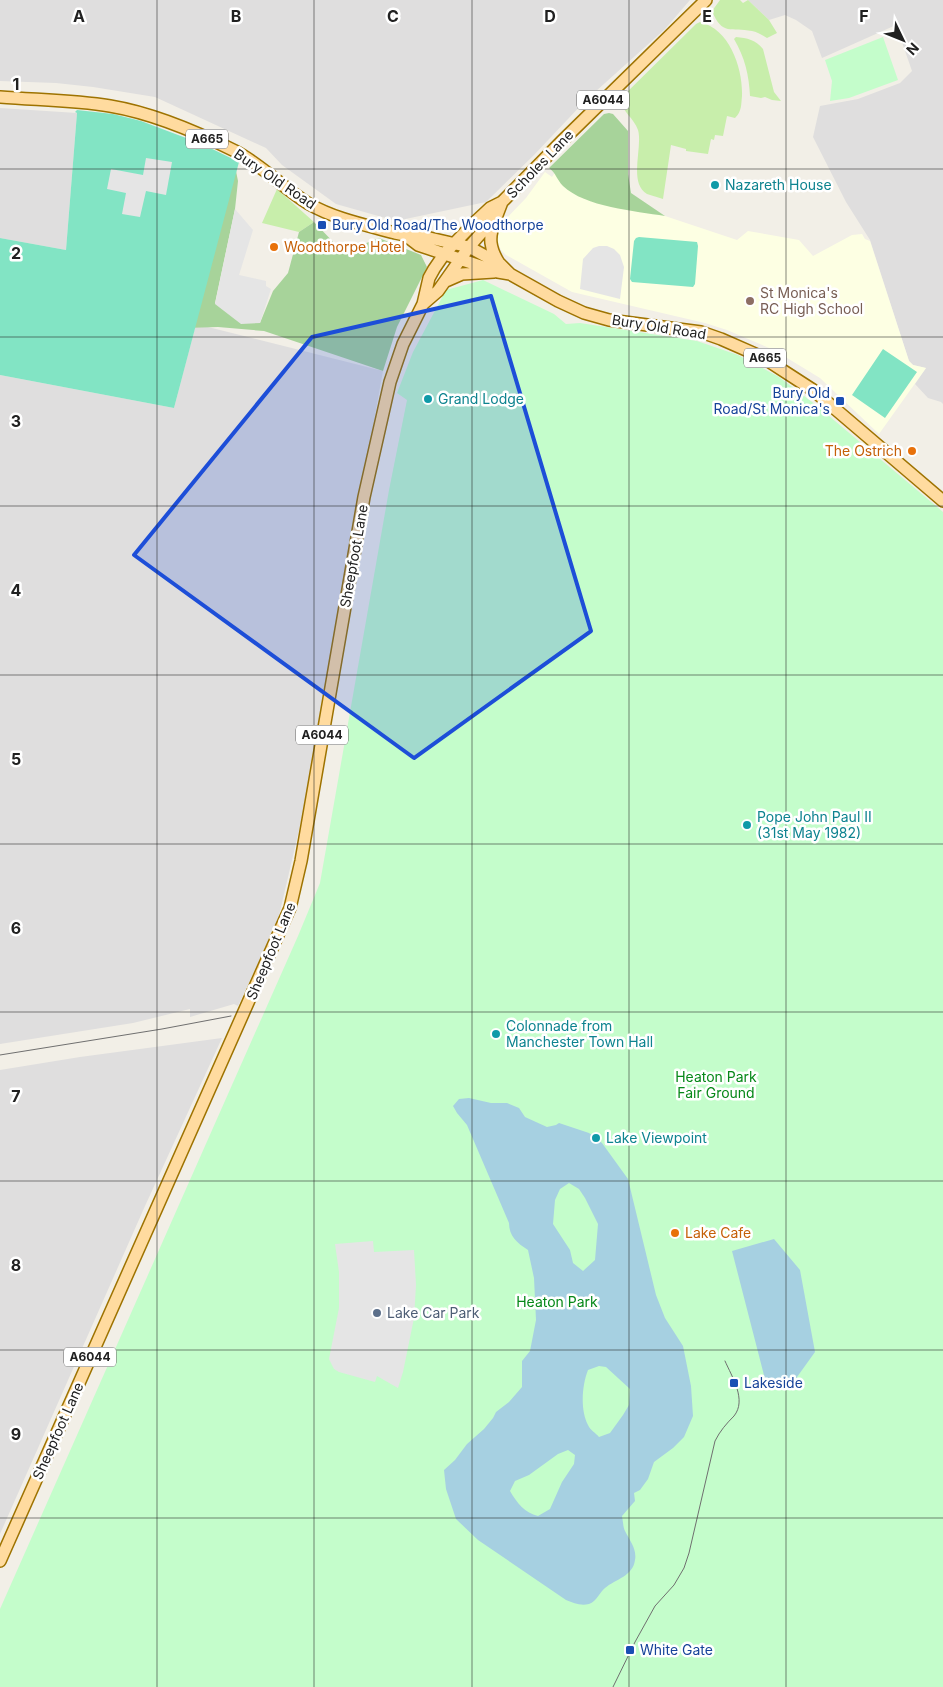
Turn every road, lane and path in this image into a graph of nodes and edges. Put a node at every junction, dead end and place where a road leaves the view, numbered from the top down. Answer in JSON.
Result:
{"nodes":[{"id":1,"x":706,"y":0,"type":"edge"},
{"id":2,"x":0,"y":97,"type":"edge"},
{"id":3,"x":502,"y":202,"type":"junction"},
{"id":4,"x":497,"y":215,"type":"junction"},
{"id":5,"x":405,"y":236,"type":"junction"},
{"id":6,"x":454,"y":243,"type":"junction"},
{"id":7,"x":469,"y":248,"type":"junction"},
{"id":8,"x":453,"y":256,"type":"junction"},
{"id":9,"x":499,"y":268,"type":"junction"},
{"id":10,"x":445,"y":282,"type":"junction"},
{"id":11,"x":423,"y":304,"type":"junction"},
{"id":12,"x":943,"y":501,"type":"edge"},
{"id":13,"x":0,"y":1561,"type":"edge"}],
"edges":[{"from":1,"to":3,"type":"main road","name":"Scholes Lane","number":"A6044"},
{"from":2,"to":5,"type":"main road","name":"Bury Old Road","number":"A665"},
{"from":3,"to":4,"type":"main road","name":"Scholes Lane","number":"A6044"},
{"from":3,"to":6,"type":"main road","name":"Scholes Lane","number":"A6044"},
{"from":4,"to":7,"type":"main road","name":"Scholes Lane","number":"A6044"},
{"from":4,"to":9,"type":"main road"},
{"from":5,"to":6,"type":"main road","name":"Bury Old Road","number":"A665"},
{"from":5,"to":8,"type":"main road","name":"Bury Old Road","number":"A665"},
{"from":6,"to":7,"type":"main road","name":"Bury Old Road","number":"A665"},
{"from":6,"to":8,"type":"main road","name":"Sheepfoot Lane","number":"A6044"},
{"from":7,"to":8,"type":"main road","name":"Sheepfoot Lane","number":"A6044"},
{"from":7,"to":9,"type":"main road","name":"Bury Old Road","number":"A665"},
{"from":8,"to":9,"type":"main road","name":"Bury Old Road","number":"A665"},
{"from":8,"to":10,"type":"main road","name":"Sheepfoot Lane","number":"A6044"},
{"from":8,"to":11,"type":"main road","name":"Sheepfoot Lane","number":"A6044"},
{"from":9,"to":10,"type":"main road"},
{"from":9,"to":12,"type":"main road","name":"Bury Old Road","number":"A665"},
{"from":10,"to":11,"type":"main road","name":"Sheepfoot Lane","number":"A6044"},
{"from":11,"to":13,"type":"main road","name":"Sheepfoot Lane","number":"A6044"}]}
